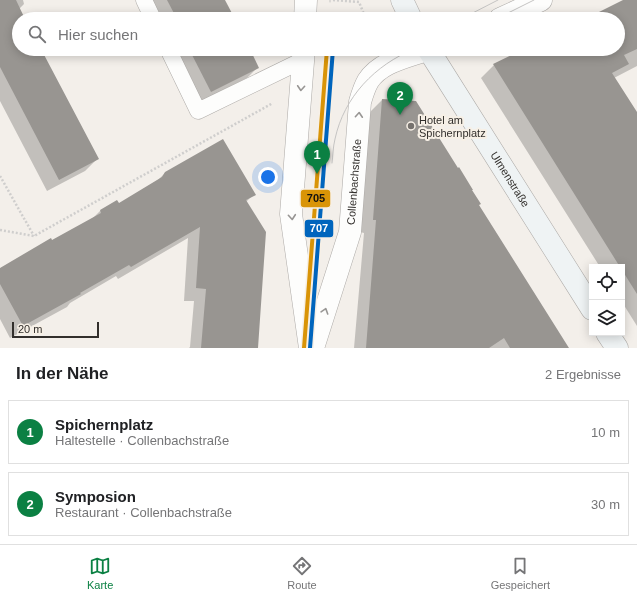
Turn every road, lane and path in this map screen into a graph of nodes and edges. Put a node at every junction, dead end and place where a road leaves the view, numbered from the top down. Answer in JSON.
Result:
{"nodes":[{"id":1,"x":144,"y":0,"type":"edge"},
{"id":2,"x":306,"y":0,"type":"edge"},
{"id":3,"x":333,"y":0,"type":"edge"},
{"id":4,"x":402,"y":0,"type":"edge"},
{"id":5,"x":541,"y":0,"type":"edge"},
{"id":6,"x":150,"y":12,"type":"edge"},
{"id":7,"x":305,"y":12,"type":"edge"},
{"id":8,"x":363,"y":12,"type":"edge"},
{"id":9,"x":408,"y":12,"type":"edge"},
{"id":10,"x":515,"y":12,"type":"edge"},
{"id":11,"x":171,"y":56,"type":"edge"},
{"id":12,"x":299,"y":56,"type":"edge"},
{"id":13,"x":303,"y":56,"type":"edge"},
{"id":14,"x":409,"y":56,"type":"edge"},
{"id":15,"x":432,"y":56,"type":"edge"},
{"id":16,"x":301,"y":87,"type":"junction"},
{"id":17,"x":0,"y":176,"type":"edge"},
{"id":18,"x":0,"y":230,"type":"edge"},
{"id":19,"x":34,"y":236,"type":"junction"},
{"id":20,"x":589,"y":304,"type":"edge"},
{"id":21,"x":609,"y":336,"type":"edge"},
{"id":22,"x":312,"y":348,"type":"edge"},
{"id":23,"x":617,"y":348,"type":"edge"}],
"edges":[{"from":1,"to":6,"type":"lane"},
{"from":2,"to":7,"type":"street"},
{"from":3,"to":8,"type":"path"},
{"from":4,"to":9,"type":"main road"},
{"from":5,"to":10,"type":"street"},
{"from":11,"to":12,"type":"lane"},
{"from":13,"to":16,"type":"street","name":"Collenbachstraße"},
{"from":22,"to":14,"type":"street","name":"Collenbachstraße","one_way":true},
{"from":15,"to":20,"type":"main road","name":"Ulmenstraße"},
{"from":16,"to":19,"type":"path"},
{"from":16,"to":22,"type":"street","name":"Collenbachstraße","one_way":true},
{"from":17,"to":19,"type":"path"},
{"from":18,"to":19,"type":"path"},
{"from":21,"to":23,"type":"main road"}]}
